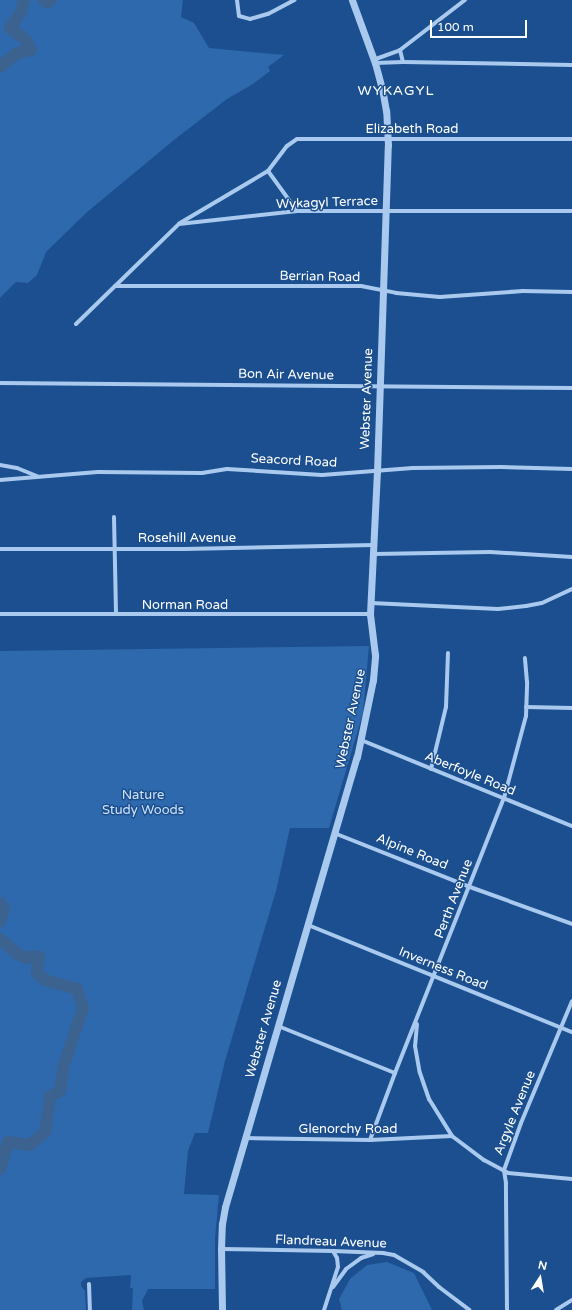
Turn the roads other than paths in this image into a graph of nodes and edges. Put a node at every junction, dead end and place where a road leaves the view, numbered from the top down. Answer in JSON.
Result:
{"nodes":[{"id":1,"x":238,"y":0,"type":"edge"},
{"id":2,"x":294,"y":0,"type":"edge"},
{"id":3,"x":352,"y":0,"type":"edge"},
{"id":4,"x":465,"y":0,"type":"edge"},
{"id":5,"x":400,"y":50,"type":"junction"},
{"id":6,"x":374,"y":62,"type":"junction"},
{"id":7,"x":403,"y":62,"type":"junction"},
{"id":8,"x":572,"y":65,"type":"edge"},
{"id":9,"x":572,"y":138,"type":"edge"},
{"id":10,"x":387,"y":139,"type":"junction"},
{"id":11,"x":268,"y":171,"type":"junction"},
{"id":12,"x":297,"y":211,"type":"junction"},
{"id":13,"x":385,"y":211,"type":"junction"},
{"id":14,"x":572,"y":211,"type":"edge"},
{"id":15,"x":178,"y":224,"type":"junction"},
{"id":16,"x":115,"y":286,"type":"junction"},
{"id":17,"x":382,"y":290,"type":"junction"},
{"id":18,"x":572,"y":292,"type":"edge"},
{"id":19,"x":76,"y":324,"type":"dead end"},
{"id":20,"x":0,"y":383,"type":"edge"},
{"id":21,"x":380,"y":387,"type":"junction"},
{"id":22,"x":572,"y":388,"type":"edge"},
{"id":23,"x":0,"y":465,"type":"edge"},
{"id":24,"x":572,"y":469,"type":"edge"},
{"id":25,"x":377,"y":472,"type":"junction"},
{"id":26,"x":39,"y":477,"type":"junction"},
{"id":27,"x":0,"y":480,"type":"edge"},
{"id":28,"x":114,"y":517,"type":"dead end"},
{"id":29,"x":374,"y":545,"type":"junction"},
{"id":30,"x":115,"y":548,"type":"junction"},
{"id":31,"x":0,"y":549,"type":"edge"},
{"id":32,"x":374,"y":554,"type":"junction"},
{"id":33,"x":572,"y":557,"type":"edge"},
{"id":34,"x":572,"y":589,"type":"edge"},
{"id":35,"x":371,"y":603,"type":"junction"},
{"id":36,"x":0,"y":614,"type":"edge"},
{"id":37,"x":116,"y":614,"type":"junction"},
{"id":38,"x":370,"y":614,"type":"junction"},
{"id":39,"x":448,"y":653,"type":"dead end"},
{"id":40,"x":525,"y":658,"type":"dead end"},
{"id":41,"x":526,"y":706,"type":"junction"},
{"id":42,"x":572,"y":708,"type":"edge"},
{"id":43,"x":361,"y":740,"type":"junction"},
{"id":44,"x":431,"y":769,"type":"junction"},
{"id":45,"x":504,"y":798,"type":"junction"},
{"id":46,"x":572,"y":826,"type":"edge"},
{"id":47,"x":334,"y":833,"type":"junction"},
{"id":48,"x":470,"y":887,"type":"junction"},
{"id":49,"x":307,"y":924,"type":"junction"},
{"id":50,"x":572,"y":924,"type":"edge"},
{"id":51,"x":434,"y":976,"type":"junction"},
{"id":52,"x":572,"y":1001,"type":"edge"},
{"id":53,"x":421,"y":1008,"type":"junction"},
{"id":54,"x":277,"y":1026,"type":"junction"},
{"id":55,"x":561,"y":1027,"type":"junction"},
{"id":56,"x":572,"y":1032,"type":"edge"},
{"id":57,"x":395,"y":1073,"type":"junction"},
{"id":58,"x":452,"y":1136,"type":"junction"},
{"id":59,"x":244,"y":1138,"type":"junction"},
{"id":60,"x":370,"y":1140,"type":"junction"},
{"id":61,"x":504,"y":1170,"type":"junction"},
{"id":62,"x":572,"y":1179,"type":"edge"},
{"id":63,"x":221,"y":1249,"type":"junction"},
{"id":64,"x":333,"y":1251,"type":"junction"},
{"id":65,"x":384,"y":1253,"type":"junction"},
{"id":66,"x":89,"y":1284,"type":"dead end"},
{"id":67,"x":332,"y":1287,"type":"junction"},
{"id":68,"x":572,"y":1300,"type":"edge"},
{"id":69,"x":90,"y":1310,"type":"edge"},
{"id":70,"x":222,"y":1310,"type":"edge"},
{"id":71,"x":324,"y":1310,"type":"edge"},
{"id":72,"x":469,"y":1310,"type":"edge"},
{"id":73,"x":507,"y":1310,"type":"edge"},
{"id":74,"x":556,"y":1310,"type":"edge"}],
"edges":[{"from":1,"to":2,"type":"street"},
{"from":3,"to":6,"type":"street","name":"Webster Avenue"},
{"from":4,"to":5,"type":"street"},
{"from":5,"to":6,"type":"street"},
{"from":5,"to":7,"type":"street"},
{"from":6,"to":7,"type":"street"},
{"from":6,"to":10,"type":"street","name":"Webster Avenue"},
{"from":7,"to":8,"type":"street"},
{"from":9,"to":10,"type":"street","name":"Elizabeth Road"},
{"from":10,"to":11,"type":"street","name":"Elizabeth Road"},
{"from":10,"to":13,"type":"street","name":"Webster Avenue"},
{"from":11,"to":12,"type":"street"},
{"from":11,"to":15,"type":"street","name":"Elizabeth Road"},
{"from":12,"to":13,"type":"street","name":"Wykagyl Terrace"},
{"from":12,"to":15,"type":"street","name":"Wykagyl Terrace"},
{"from":13,"to":14,"type":"street","name":"Wykagyl Terrace"},
{"from":13,"to":17,"type":"street","name":"Webster Avenue"},
{"from":15,"to":16,"type":"street"},
{"from":16,"to":17,"type":"street","name":"Berrian Road"},
{"from":16,"to":19,"type":"street"},
{"from":17,"to":18,"type":"street","name":"Berrian Road"},
{"from":17,"to":21,"type":"street","name":"Webster Avenue"},
{"from":20,"to":21,"type":"street","name":"Bon Air Avenue"},
{"from":21,"to":22,"type":"street","name":"Bon Air Avenue"},
{"from":21,"to":25,"type":"street","name":"Webster Avenue"},
{"from":23,"to":26,"type":"street","name":"Seacord Road"},
{"from":24,"to":25,"type":"street","name":"Seacord Road"},
{"from":25,"to":26,"type":"street","name":"Seacord Road"},
{"from":25,"to":29,"type":"street","name":"Webster Avenue"},
{"from":26,"to":27,"type":"street","name":"Seacord Road"},
{"from":28,"to":30,"type":"street"},
{"from":29,"to":30,"type":"street","name":"Rosehill Avenue"},
{"from":29,"to":32,"type":"street","name":"Webster Avenue"},
{"from":30,"to":31,"type":"street","name":"Rosehill Avenue"},
{"from":30,"to":37,"type":"street"},
{"from":32,"to":33,"type":"street"},
{"from":32,"to":35,"type":"street","name":"Webster Avenue"},
{"from":34,"to":35,"type":"street"},
{"from":35,"to":38,"type":"street","name":"Webster Avenue"},
{"from":36,"to":37,"type":"street","name":"Norman Road"},
{"from":37,"to":38,"type":"street","name":"Norman Road"},
{"from":38,"to":43,"type":"street","name":"Webster Avenue"},
{"from":39,"to":44,"type":"street"},
{"from":40,"to":41,"type":"street","name":"Perth Avenue"},
{"from":41,"to":42,"type":"street"},
{"from":41,"to":45,"type":"street","name":"Perth Avenue"},
{"from":43,"to":44,"type":"street","name":"Aberfoyle Road"},
{"from":43,"to":47,"type":"street","name":"Webster Avenue"},
{"from":44,"to":45,"type":"street","name":"Aberfoyle Road"},
{"from":45,"to":46,"type":"street","name":"Aberfoyle Road"},
{"from":45,"to":48,"type":"street","name":"Perth Avenue"},
{"from":47,"to":48,"type":"street","name":"Alpine Road"},
{"from":47,"to":49,"type":"street","name":"Webster Avenue"},
{"from":48,"to":50,"type":"street","name":"Alpine Road"},
{"from":48,"to":51,"type":"street","name":"Perth Avenue"},
{"from":49,"to":51,"type":"street","name":"Inverness Road"},
{"from":49,"to":54,"type":"street","name":"Webster Avenue"},
{"from":51,"to":53,"type":"street","name":"Perth Avenue"},
{"from":51,"to":55,"type":"street","name":"Inverness Road"},
{"from":52,"to":55,"type":"street","name":"Argyle Avenue"},
{"from":53,"to":57,"type":"street","name":"Perth Avenue"},
{"from":53,"to":58,"type":"street"},
{"from":54,"to":57,"type":"street"},
{"from":54,"to":59,"type":"street","name":"Webster Avenue"},
{"from":55,"to":56,"type":"street","name":"Inverness Road"},
{"from":55,"to":61,"type":"street","name":"Argyle Avenue"},
{"from":57,"to":60,"type":"street","name":"Perth Avenue"},
{"from":58,"to":60,"type":"street","name":"Glenorchy Road"},
{"from":58,"to":61,"type":"street"},
{"from":59,"to":60,"type":"street","name":"Glenorchy Road"},
{"from":59,"to":63,"type":"street","name":"Webster Avenue"},
{"from":61,"to":62,"type":"street"},
{"from":61,"to":73,"type":"street","name":"Argyle Avenue"},
{"from":63,"to":64,"type":"street","name":"Flandreau Avenue"},
{"from":63,"to":70,"type":"street","name":"Webster Avenue"},
{"from":64,"to":65,"type":"street","name":"Flandreau Avenue"},
{"from":64,"to":67,"type":"street"},
{"from":65,"to":67,"type":"street"},
{"from":65,"to":72,"type":"street","name":"Flandreau Avenue"},
{"from":66,"to":69,"type":"street"},
{"from":67,"to":71,"type":"street"},
{"from":68,"to":74,"type":"street"}]}
